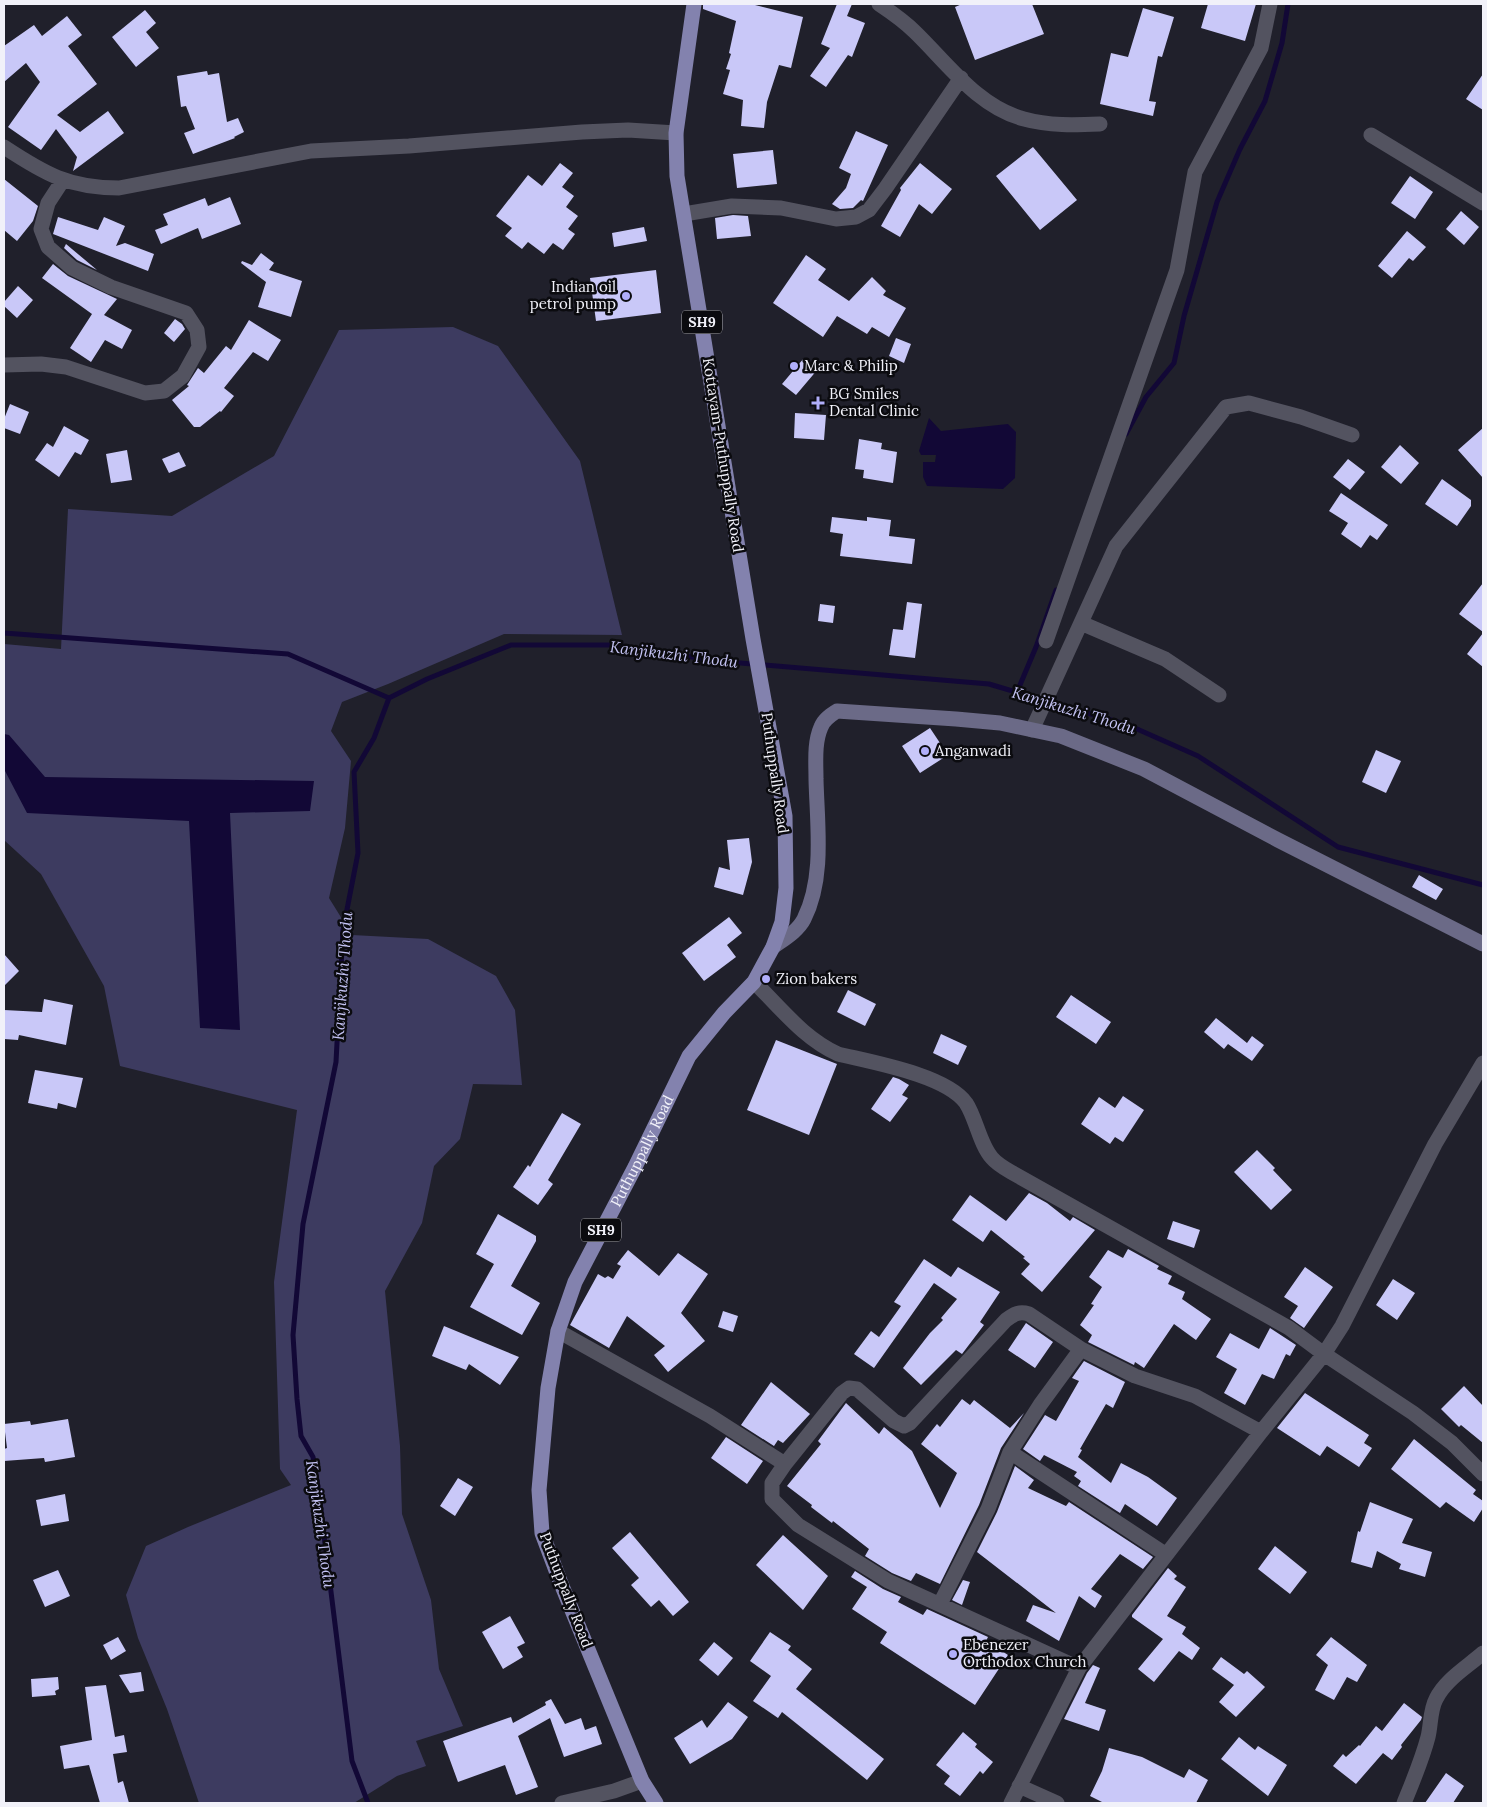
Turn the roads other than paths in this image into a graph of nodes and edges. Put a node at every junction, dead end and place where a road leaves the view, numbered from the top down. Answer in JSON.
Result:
{"nodes":[{"id":1,"x":694,"y":4,"type":"edge"},
{"id":2,"x":879,"y":4,"type":"edge"},
{"id":3,"x":1270,"y":4,"type":"edge"},
{"id":4,"x":961,"y":78,"type":"junction"},
{"id":5,"x":1100,"y":124,"type":"dead end"},
{"id":6,"x":676,"y":133,"type":"junction"},
{"id":7,"x":1371,"y":135,"type":"dead end"},
{"id":8,"x":4,"y":147,"type":"edge"},
{"id":9,"x":62,"y":180,"type":"junction"},
{"id":10,"x":1483,"y":203,"type":"edge"},
{"id":11,"x":684,"y":214,"type":"junction"},
{"id":12,"x":4,"y":365,"type":"edge"},
{"id":13,"x":1352,"y":435,"type":"dead end"},
{"id":14,"x":1081,"y":623,"type":"junction"},
{"id":15,"x":1046,"y":641,"type":"dead end"},
{"id":16,"x":761,"y":678,"type":"joint"},
{"id":17,"x":1219,"y":695,"type":"dead end"},
{"id":18,"x":1032,"y":730,"type":"junction"},
{"id":19,"x":1483,"y":944,"type":"edge"},
{"id":20,"x":773,"y":947,"type":"junction"},
{"id":21,"x":754,"y":982,"type":"junction"},
{"id":22,"x":1483,"y":1063,"type":"edge"},
{"id":23,"x":558,"y":1331,"type":"junction"},
{"id":24,"x":1081,"y":1349,"type":"junction"},
{"id":25,"x":1324,"y":1354,"type":"junction"},
{"id":26,"x":1261,"y":1432,"type":"junction"},
{"id":27,"x":1010,"y":1452,"type":"junction"},
{"id":28,"x":785,"y":1464,"type":"junction"},
{"id":29,"x":1483,"y":1474,"type":"edge"},
{"id":30,"x":1166,"y":1554,"type":"junction"},
{"id":31,"x":940,"y":1604,"type":"junction"},
{"id":32,"x":1483,"y":1654,"type":"edge"},
{"id":33,"x":1078,"y":1668,"type":"junction"},
{"id":34,"x":642,"y":1781,"type":"junction"},
{"id":35,"x":1019,"y":1786,"type":"junction"},
{"id":36,"x":562,"y":1803,"type":"edge"},
{"id":37,"x":656,"y":1803,"type":"edge"},
{"id":38,"x":1011,"y":1803,"type":"edge"},
{"id":39,"x":1057,"y":1803,"type":"edge"},
{"id":40,"x":1404,"y":1803,"type":"edge"}],
"edges":[{"from":1,"to":6,"type":"main road","name":"Kottayam-Puthuppally Road","number":"SH9"},
{"from":2,"to":4,"type":"street"},
{"from":3,"to":15,"type":"street"},
{"from":4,"to":5,"type":"street"},
{"from":4,"to":11,"type":"street"},
{"from":6,"to":9,"type":"street"},
{"from":6,"to":11,"type":"main road","name":"Kottayam-Puthuppally Road","number":"SH9"},
{"from":7,"to":10,"type":"street"},
{"from":8,"to":9,"type":"street"},
{"from":9,"to":12,"type":"street"},
{"from":11,"to":16,"type":"main road","name":"Kottayam-Puthuppally Road","number":"SH9"},
{"from":13,"to":14,"type":"street"},
{"from":14,"to":17,"type":"street"},
{"from":14,"to":18,"type":"street"},
{"from":16,"to":20,"type":"main road","name":"Puthuppally Road","number":"SH9"},
{"from":18,"to":19,"type":"street"},
{"from":18,"to":20,"type":"street"},
{"from":20,"to":21,"type":"main road","name":"Puthuppally Road","number":"SH9"},
{"from":21,"to":23,"type":"main road","name":"Puthuppally Road","number":"SH9"},
{"from":21,"to":25,"type":"street"},
{"from":22,"to":25,"type":"street"},
{"from":23,"to":28,"type":"street"},
{"from":23,"to":34,"type":"main road","name":"Puthuppally Road","number":"SH9"},
{"from":24,"to":26,"type":"street"},
{"from":24,"to":27,"type":"street"},
{"from":24,"to":28,"type":"street"},
{"from":25,"to":26,"type":"street"},
{"from":25,"to":29,"type":"street"},
{"from":26,"to":30,"type":"street"},
{"from":27,"to":30,"type":"street"},
{"from":27,"to":31,"type":"street"},
{"from":28,"to":31,"type":"street"},
{"from":30,"to":33,"type":"street"},
{"from":31,"to":33,"type":"street"},
{"from":32,"to":40,"type":"street"},
{"from":33,"to":35,"type":"street"},
{"from":34,"to":36,"type":"street"},
{"from":34,"to":37,"type":"main road","name":"Puthuppally Road","number":"SH9"},
{"from":35,"to":38,"type":"street"},
{"from":35,"to":39,"type":"street"}]}
